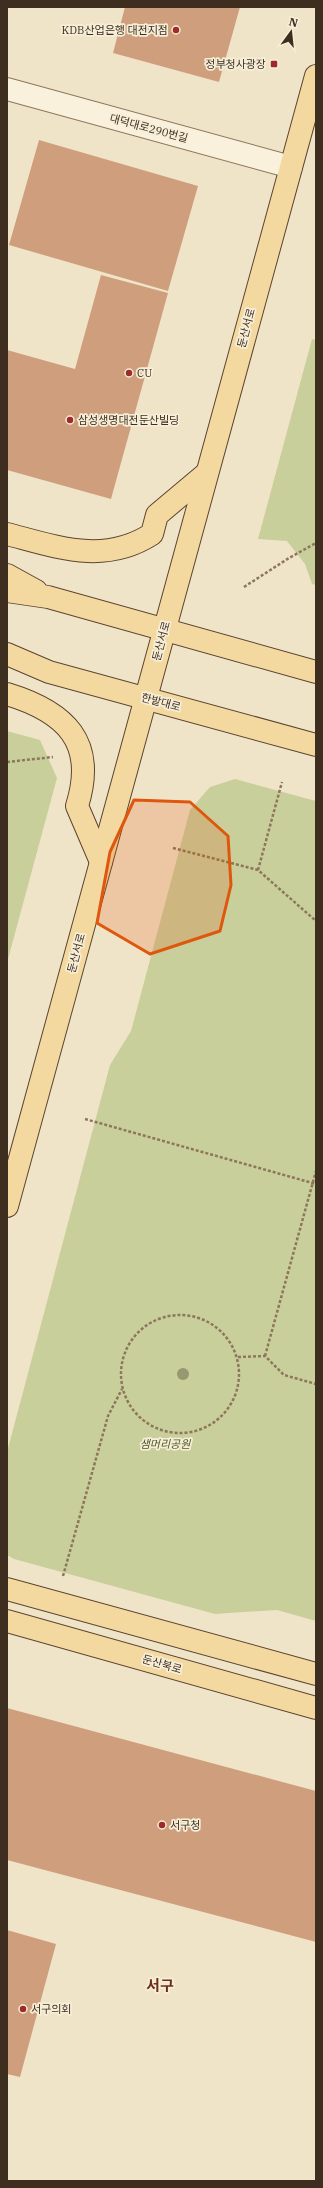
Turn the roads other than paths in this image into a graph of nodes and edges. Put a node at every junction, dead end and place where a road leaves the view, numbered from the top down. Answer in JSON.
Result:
{"nodes":[{"id":1,"x":316,"y":76,"type":"edge"},
{"id":2,"x":7,"y":90,"type":"edge"},
{"id":3,"x":291,"y":167,"type":"junction"},
{"id":4,"x":207,"y":473,"type":"junction"},
{"id":5,"x":7,"y":534,"type":"edge"},
{"id":6,"x":7,"y":575,"type":"edge"},
{"id":7,"x":7,"y":591,"type":"edge"},
{"id":8,"x":48,"y":597,"type":"junction"},
{"id":9,"x":164,"y":631,"type":"junction"},
{"id":10,"x":7,"y":654,"type":"edge"},
{"id":11,"x":7,"y":668,"type":"edge"},
{"id":12,"x":49,"y":672,"type":"junction"},
{"id":13,"x":316,"y":672,"type":"edge"},
{"id":14,"x":7,"y":694,"type":"edge"},
{"id":15,"x":146,"y":698,"type":"junction"},
{"id":16,"x":316,"y":745,"type":"edge"},
{"id":17,"x":101,"y":862,"type":"junction"},
{"id":18,"x":7,"y":1206,"type":"edge"},
{"id":19,"x":7,"y":1589,"type":"edge"},
{"id":20,"x":7,"y":1621,"type":"edge"},
{"id":21,"x":316,"y":1674,"type":"edge"},
{"id":22,"x":316,"y":1708,"type":"edge"}],
"edges":[{"from":1,"to":3,"type":"main road","name":"둔산서로"},
{"from":2,"to":3,"type":"street","name":"대덕대로290번길"},
{"from":3,"to":4,"type":"main road","name":"둔산서로"},
{"from":4,"to":5,"type":"main road"},
{"from":4,"to":9,"type":"main road","name":"둔산서로"},
{"from":6,"to":8,"type":"main road"},
{"from":7,"to":8,"type":"main road"},
{"from":8,"to":9,"type":"main road"},
{"from":9,"to":13,"type":"main road"},
{"from":9,"to":15,"type":"main road","name":"둔산서로"},
{"from":10,"to":12,"type":"main road","name":"한밭대로"},
{"from":11,"to":12,"type":"main road"},
{"from":12,"to":15,"type":"main road","name":"한밭대로"},
{"from":14,"to":17,"type":"main road"},
{"from":15,"to":16,"type":"main road","name":"한밭대로"},
{"from":15,"to":17,"type":"main road","name":"둔산서로"},
{"from":17,"to":18,"type":"main road","name":"둔산서로"},
{"from":19,"to":21,"type":"main road"},
{"from":20,"to":22,"type":"main road","name":"둔산북로"}]}
